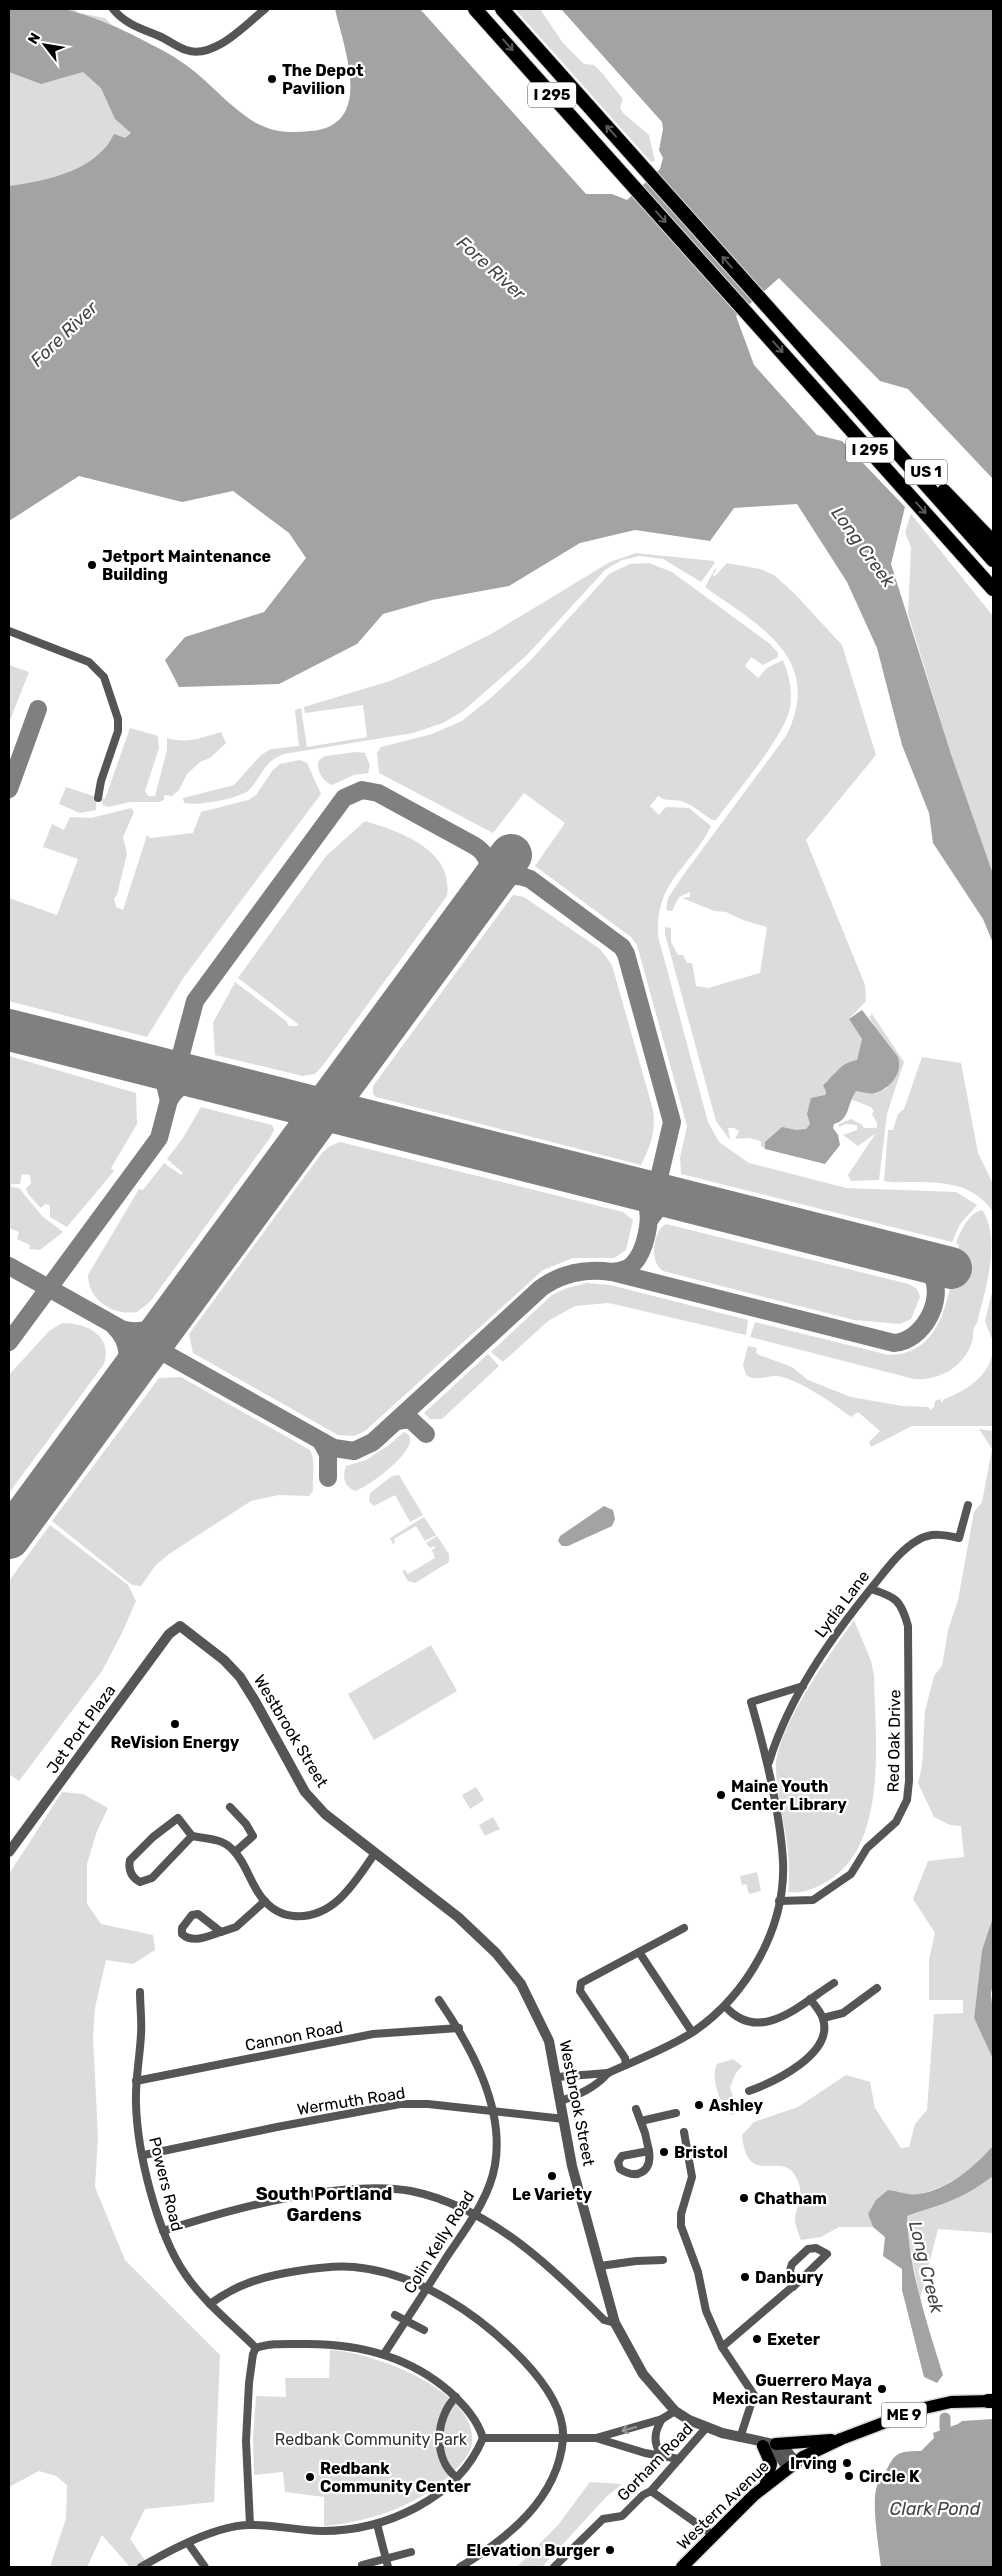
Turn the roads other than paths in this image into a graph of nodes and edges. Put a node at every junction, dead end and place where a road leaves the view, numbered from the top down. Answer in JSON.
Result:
{"nodes":[{"id":1,"x":114,"y":9,"type":"edge"},
{"id":2,"x":265,"y":9,"type":"edge"},
{"id":3,"x":476,"y":9,"type":"edge"},
{"id":4,"x":502,"y":9,"type":"edge"},
{"id":5,"x":855,"y":406,"type":"junction"},
{"id":6,"x":993,"y":542,"type":"edge"},
{"id":7,"x":993,"y":560,"type":"edge"},
{"id":8,"x":993,"y":589,"type":"edge"},
{"id":9,"x":9,"y":631,"type":"edge"},
{"id":10,"x":98,"y":798,"type":"dead end"},
{"id":11,"x":968,"y":1505,"type":"dead end"},
{"id":12,"x":870,"y":1589,"type":"junction"},
{"id":13,"x":180,"y":1626,"type":"joint"},
{"id":14,"x":803,"y":1686,"type":"junction"},
{"id":15,"x":769,"y":1764,"type":"junction"},
{"id":16,"x":230,"y":1807,"type":"dead end"},
{"id":17,"x":192,"y":1836,"type":"junction"},
{"id":18,"x":9,"y":1852,"type":"edge"},
{"id":19,"x":235,"y":1852,"type":"junction"},
{"id":20,"x":375,"y":1853,"type":"junction"},
{"id":21,"x":265,"y":1901,"type":"junction"},
{"id":22,"x":779,"y":1901,"type":"junction"},
{"id":23,"x":684,"y":1928,"type":"dead end"},
{"id":24,"x":221,"y":1932,"type":"junction"},
{"id":25,"x":639,"y":1952,"type":"junction"},
{"id":26,"x":834,"y":1984,"type":"dead end"},
{"id":27,"x":877,"y":1988,"type":"dead end"},
{"id":28,"x":140,"y":1992,"type":"dead end"},
{"id":29,"x":810,"y":1999,"type":"junction"},
{"id":30,"x":439,"y":2000,"type":"dead end"},
{"id":31,"x":725,"y":2006,"type":"junction"},
{"id":32,"x":823,"y":2018,"type":"junction"},
{"id":33,"x":459,"y":2028,"type":"junction"},
{"id":34,"x":692,"y":2032,"type":"junction"},
{"id":35,"x":626,"y":2065,"type":"junction"},
{"id":36,"x":608,"y":2073,"type":"junction"},
{"id":37,"x":557,"y":2076,"type":"junction"},
{"id":38,"x":136,"y":2081,"type":"junction"},
{"id":39,"x":749,"y":2091,"type":"dead end"},
{"id":40,"x":561,"y":2101,"type":"junction"},
{"id":41,"x":636,"y":2108,"type":"dead end"},
{"id":42,"x":676,"y":2112,"type":"dead end"},
{"id":43,"x":492,"y":2113,"type":"junction"},
{"id":44,"x":564,"y":2119,"type":"junction"},
{"id":45,"x":641,"y":2121,"type":"junction"},
{"id":46,"x":684,"y":2132,"type":"dead end"},
{"id":47,"x":649,"y":2151,"type":"dead end"},
{"id":48,"x":144,"y":2155,"type":"junction"},
{"id":49,"x":475,"y":2216,"type":"junction"},
{"id":50,"x":163,"y":2231,"type":"junction"},
{"id":51,"x":663,"y":2260,"type":"dead end"},
{"id":52,"x":600,"y":2266,"type":"junction"},
{"id":53,"x":793,"y":2287,"type":"junction"},
{"id":54,"x":427,"y":2289,"type":"junction"},
{"id":55,"x":210,"y":2304,"type":"junction"},
{"id":56,"x":395,"y":2315,"type":"dead end"},
{"id":57,"x":406,"y":2320,"type":"junction"},
{"id":58,"x":615,"y":2323,"type":"junction"},
{"id":59,"x":424,"y":2330,"type":"dead end"},
{"id":60,"x":722,"y":2347,"type":"junction"},
{"id":61,"x":256,"y":2348,"type":"junction"},
{"id":62,"x":384,"y":2354,"type":"junction"},
{"id":63,"x":456,"y":2397,"type":"junction"},
{"id":64,"x":992,"y":2399,"type":"edge"},
{"id":65,"x":675,"y":2411,"type":"junction"},
{"id":66,"x":662,"y":2419,"type":"junction"},
{"id":67,"x":706,"y":2428,"type":"junction"},
{"id":68,"x":483,"y":2438,"type":"junction"},
{"id":69,"x":563,"y":2438,"type":"junction"},
{"id":70,"x":596,"y":2438,"type":"junction"},
{"id":71,"x":740,"y":2438,"type":"junction"},
{"id":72,"x":840,"y":2439,"type":"junction"},
{"id":73,"x":766,"y":2444,"type":"junction"},
{"id":74,"x":661,"y":2456,"type":"junction"},
{"id":75,"x":679,"y":2459,"type":"junction"},
{"id":76,"x":791,"y":2464,"type":"junction"},
{"id":77,"x":456,"y":2477,"type":"junction"},
{"id":78,"x":766,"y":2484,"type":"junction"},
{"id":79,"x":651,"y":2491,"type":"junction"},
{"id":80,"x":250,"y":2524,"type":"junction"},
{"id":81,"x":377,"y":2524,"type":"junction"},
{"id":82,"x":713,"y":2536,"type":"junction"},
{"id":83,"x":188,"y":2543,"type":"junction"},
{"id":84,"x":411,"y":2552,"type":"dead end"},
{"id":85,"x":386,"y":2558,"type":"junction"},
{"id":86,"x":362,"y":2565,"type":"dead end"},
{"id":87,"x":141,"y":2567,"type":"edge"},
{"id":88,"x":204,"y":2567,"type":"edge"},
{"id":89,"x":388,"y":2567,"type":"edge"},
{"id":90,"x":460,"y":2567,"type":"edge"},
{"id":91,"x":554,"y":2567,"type":"edge"},
{"id":92,"x":682,"y":2567,"type":"edge"}],
"edges":[{"from":1,"to":2,"type":"street"},
{"from":3,"to":8,"type":"highway","number":"I 295","one_way":true},
{"from":5,"to":4,"type":"highway","number":"I 295","one_way":true},
{"from":5,"to":6,"type":"highway","number":"US 1"},
{"from":5,"to":7,"type":"highway","number":"I 295"},
{"from":9,"to":10,"type":"street"},
{"from":11,"to":12,"type":"street","name":"Lydia Lane"},
{"from":12,"to":14,"type":"street","name":"Lydia Lane"},
{"from":12,"to":22,"type":"street","name":"Red Oak Drive"},
{"from":13,"to":18,"type":"street","name":"Jet Port Plaza"},
{"from":13,"to":20,"type":"street","name":"Westbrook Street"},
{"from":14,"to":15,"type":"street","name":"Lydia Lane"},
{"from":14,"to":15,"type":"street"},
{"from":15,"to":22,"type":"street"},
{"from":16,"to":19,"type":"street"},
{"from":17,"to":17,"type":"street"},
{"from":17,"to":19,"type":"street"},
{"from":19,"to":21,"type":"street"},
{"from":20,"to":21,"type":"street"},
{"from":20,"to":37,"type":"street","name":"Westbrook Street"},
{"from":21,"to":24,"type":"street"},
{"from":22,"to":31,"type":"street"},
{"from":23,"to":25,"type":"street"},
{"from":24,"to":24,"type":"street"},
{"from":25,"to":34,"type":"street"},
{"from":25,"to":35,"type":"street"},
{"from":26,"to":29,"type":"street"},
{"from":27,"to":32,"type":"street"},
{"from":28,"to":38,"type":"street","name":"Powers Road"},
{"from":29,"to":31,"type":"street"},
{"from":29,"to":32,"type":"street"},
{"from":30,"to":33,"type":"street","name":"Colin Kelly Road"},
{"from":31,"to":34,"type":"street"},
{"from":32,"to":39,"type":"street"},
{"from":33,"to":38,"type":"street","name":"Cannon Road"},
{"from":33,"to":43,"type":"street","name":"Colin Kelly Road"},
{"from":34,"to":35,"type":"street"},
{"from":35,"to":36,"type":"street"},
{"from":36,"to":37,"type":"street"},
{"from":36,"to":40,"type":"street"},
{"from":37,"to":40,"type":"street","name":"Westbrook Street"},
{"from":38,"to":48,"type":"street","name":"Powers Road"},
{"from":40,"to":44,"type":"street","name":"Westbrook Street"},
{"from":41,"to":45,"type":"street"},
{"from":42,"to":45,"type":"street"},
{"from":43,"to":44,"type":"street","name":"Wermuth Road"},
{"from":43,"to":48,"type":"street","name":"Wermuth Road"},
{"from":43,"to":49,"type":"street","name":"Colin Kelly Road"},
{"from":44,"to":52,"type":"street","name":"Westbrook Street"},
{"from":45,"to":47,"type":"street"},
{"from":46,"to":60,"type":"street"},
{"from":48,"to":50,"type":"street","name":"Powers Road"},
{"from":49,"to":50,"type":"street"},
{"from":49,"to":54,"type":"street","name":"Colin Kelly Road"},
{"from":49,"to":58,"type":"street"},
{"from":50,"to":55,"type":"street","name":"Powers Road"},
{"from":51,"to":52,"type":"street"},
{"from":52,"to":58,"type":"street","name":"Westbrook Street"},
{"from":53,"to":53,"type":"street"},
{"from":53,"to":60,"type":"street"},
{"from":54,"to":55,"type":"street"},
{"from":54,"to":57,"type":"street","name":"Colin Kelly Road"},
{"from":54,"to":69,"type":"street"},
{"from":55,"to":61,"type":"street","name":"Powers Road"},
{"from":56,"to":57,"type":"street"},
{"from":57,"to":59,"type":"street"},
{"from":57,"to":62,"type":"street","name":"Colin Kelly Road"},
{"from":58,"to":65,"type":"street","name":"Westbrook Street"},
{"from":60,"to":71,"type":"street"},
{"from":61,"to":62,"type":"street"},
{"from":61,"to":80,"type":"street"},
{"from":62,"to":63,"type":"street"},
{"from":63,"to":68,"type":"street"},
{"from":63,"to":77,"type":"street"},
{"from":64,"to":72,"type":"main road","number":"ME 9"},
{"from":65,"to":66,"type":"street"},
{"from":65,"to":67,"type":"street","name":"Westbrook Street"},
{"from":66,"to":70,"type":"street","one_way":true},
{"from":66,"to":74,"type":"street"},
{"from":67,"to":71,"type":"street","name":"Westbrook Street"},
{"from":67,"to":75,"type":"street","name":"Gorham Road"},
{"from":68,"to":69,"type":"street"},
{"from":68,"to":77,"type":"street"},
{"from":69,"to":70,"type":"street"},
{"from":69,"to":90,"type":"street"},
{"from":70,"to":74,"type":"street"},
{"from":71,"to":73,"type":"street","name":"Westbrook Street"},
{"from":72,"to":73,"type":"main road"},
{"from":72,"to":76,"type":"main road","name":"Western Avenue","number":"ME 9"},
{"from":73,"to":76,"type":"street","name":"Westbrook Street"},
{"from":73,"to":78,"type":"main road"},
{"from":74,"to":75,"type":"street"},
{"from":75,"to":79,"type":"street","name":"Gorham Road"},
{"from":76,"to":78,"type":"main road","name":"Western Avenue","number":"ME 9"},
{"from":77,"to":81,"type":"street"},
{"from":78,"to":82,"type":"main road","name":"Western Avenue","number":"ME 9"},
{"from":79,"to":82,"type":"street"},
{"from":79,"to":91,"type":"street","name":"Gorham Road"},
{"from":80,"to":81,"type":"street"},
{"from":80,"to":83,"type":"street"},
{"from":81,"to":85,"type":"street"},
{"from":82,"to":92,"type":"main road","name":"Western Avenue","number":"ME 9"},
{"from":83,"to":87,"type":"street"},
{"from":83,"to":88,"type":"street"},
{"from":84,"to":85,"type":"street"},
{"from":85,"to":86,"type":"street"},
{"from":85,"to":89,"type":"street"}]}
